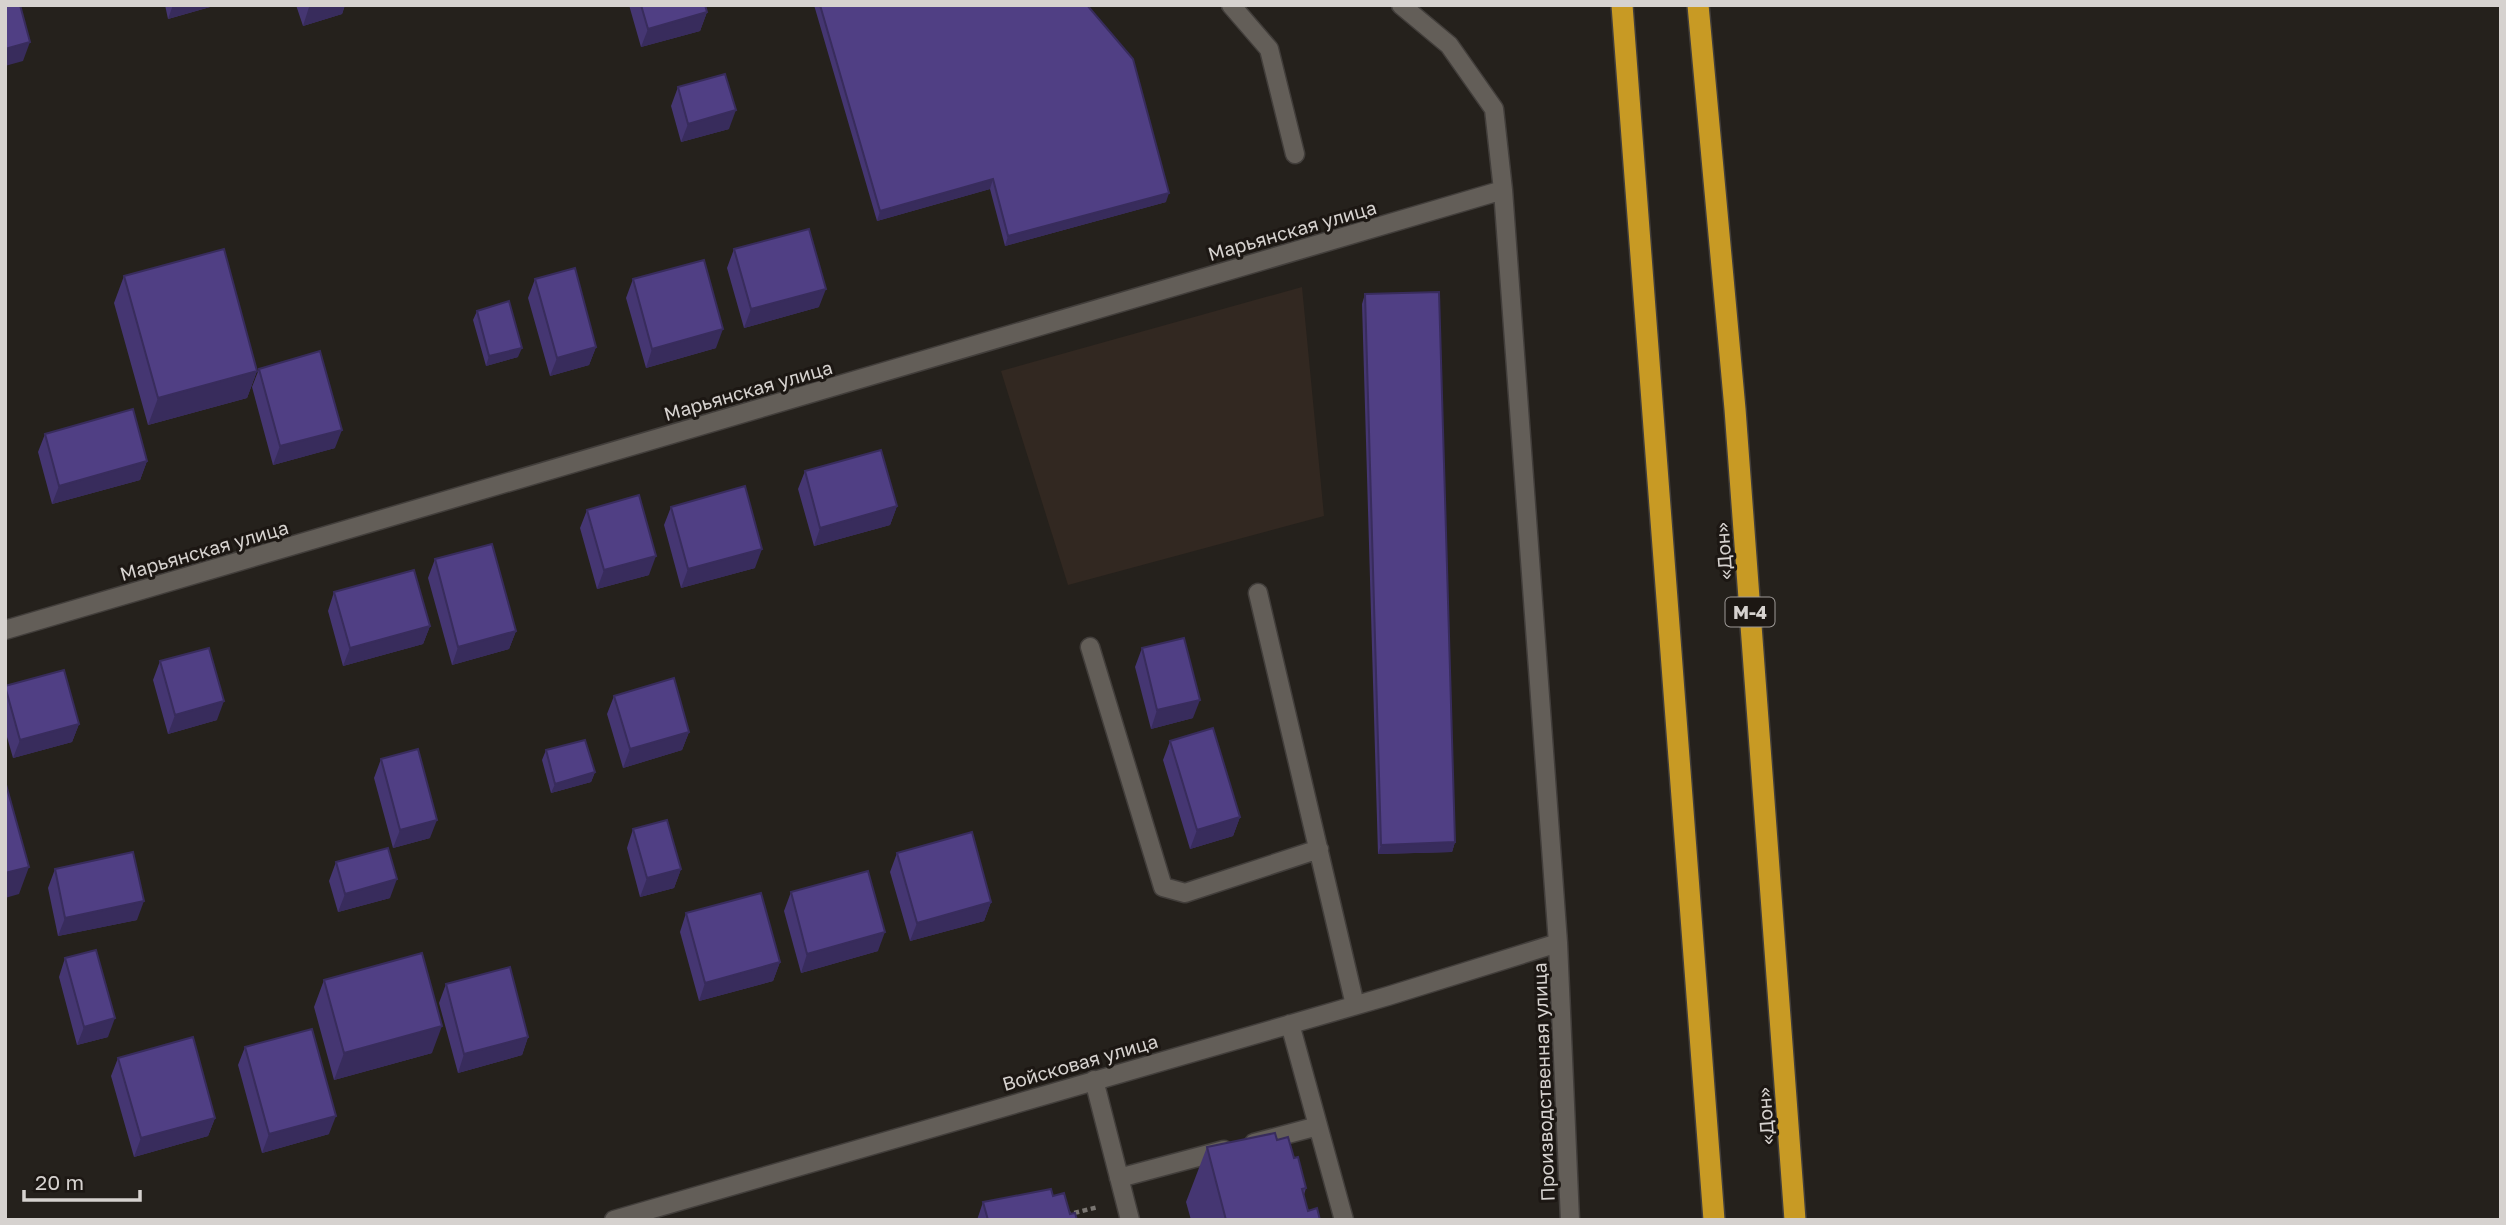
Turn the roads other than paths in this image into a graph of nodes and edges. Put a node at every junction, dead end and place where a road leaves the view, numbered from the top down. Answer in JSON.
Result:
{"nodes":[{"id":1,"x":1231,"y":5,"type":"edge"},
{"id":2,"x":1401,"y":5,"type":"edge"},
{"id":3,"x":1622,"y":5,"type":"edge"},
{"id":4,"x":1698,"y":5,"type":"edge"},
{"id":5,"x":1295,"y":154,"type":"dead end"},
{"id":6,"x":1503,"y":190,"type":"junction"},
{"id":7,"x":1258,"y":593,"type":"dead end"},
{"id":8,"x":5,"y":630,"type":"edge"},
{"id":9,"x":1090,"y":647,"type":"dead end"},
{"id":10,"x":1318,"y":849,"type":"junction"},
{"id":11,"x":1558,"y":943,"type":"junction"},
{"id":12,"x":1355,"y":1005,"type":"junction"},
{"id":13,"x":1290,"y":1024,"type":"junction"},
{"id":14,"x":1094,"y":1080,"type":"junction"},
{"id":15,"x":1318,"y":1126,"type":"junction"},
{"id":16,"x":1119,"y":1178,"type":"junction"},
{"id":17,"x":614,"y":1220,"type":"edge"},
{"id":18,"x":1129,"y":1220,"type":"edge"},
{"id":19,"x":1344,"y":1220,"type":"edge"},
{"id":20,"x":1570,"y":1220,"type":"edge"},
{"id":21,"x":1714,"y":1220,"type":"edge"},
{"id":22,"x":1795,"y":1220,"type":"edge"}],
"edges":[{"from":1,"to":5,"type":"street"},
{"from":2,"to":6,"type":"street","name":"Производственная улица"},
{"from":3,"to":21,"type":"highway"},
{"from":4,"to":22,"type":"highway","name":"«Дон»","number":"М-4"},
{"from":6,"to":8,"type":"street","name":"Марьянская улица"},
{"from":6,"to":11,"type":"street","name":"Производственная улица"},
{"from":7,"to":10,"type":"street"},
{"from":9,"to":10,"type":"street"},
{"from":10,"to":12,"type":"street"},
{"from":11,"to":12,"type":"street","name":"Войсковая улица"},
{"from":11,"to":20,"type":"street","name":"Производственная улица"},
{"from":12,"to":13,"type":"street","name":"Войсковая улица"},
{"from":13,"to":14,"type":"street","name":"Войсковая улица"},
{"from":13,"to":15,"type":"street"},
{"from":14,"to":16,"type":"street"},
{"from":14,"to":17,"type":"street","name":"Войсковая улица"},
{"from":15,"to":16,"type":"street"},
{"from":15,"to":19,"type":"street"},
{"from":16,"to":18,"type":"street"}]}
